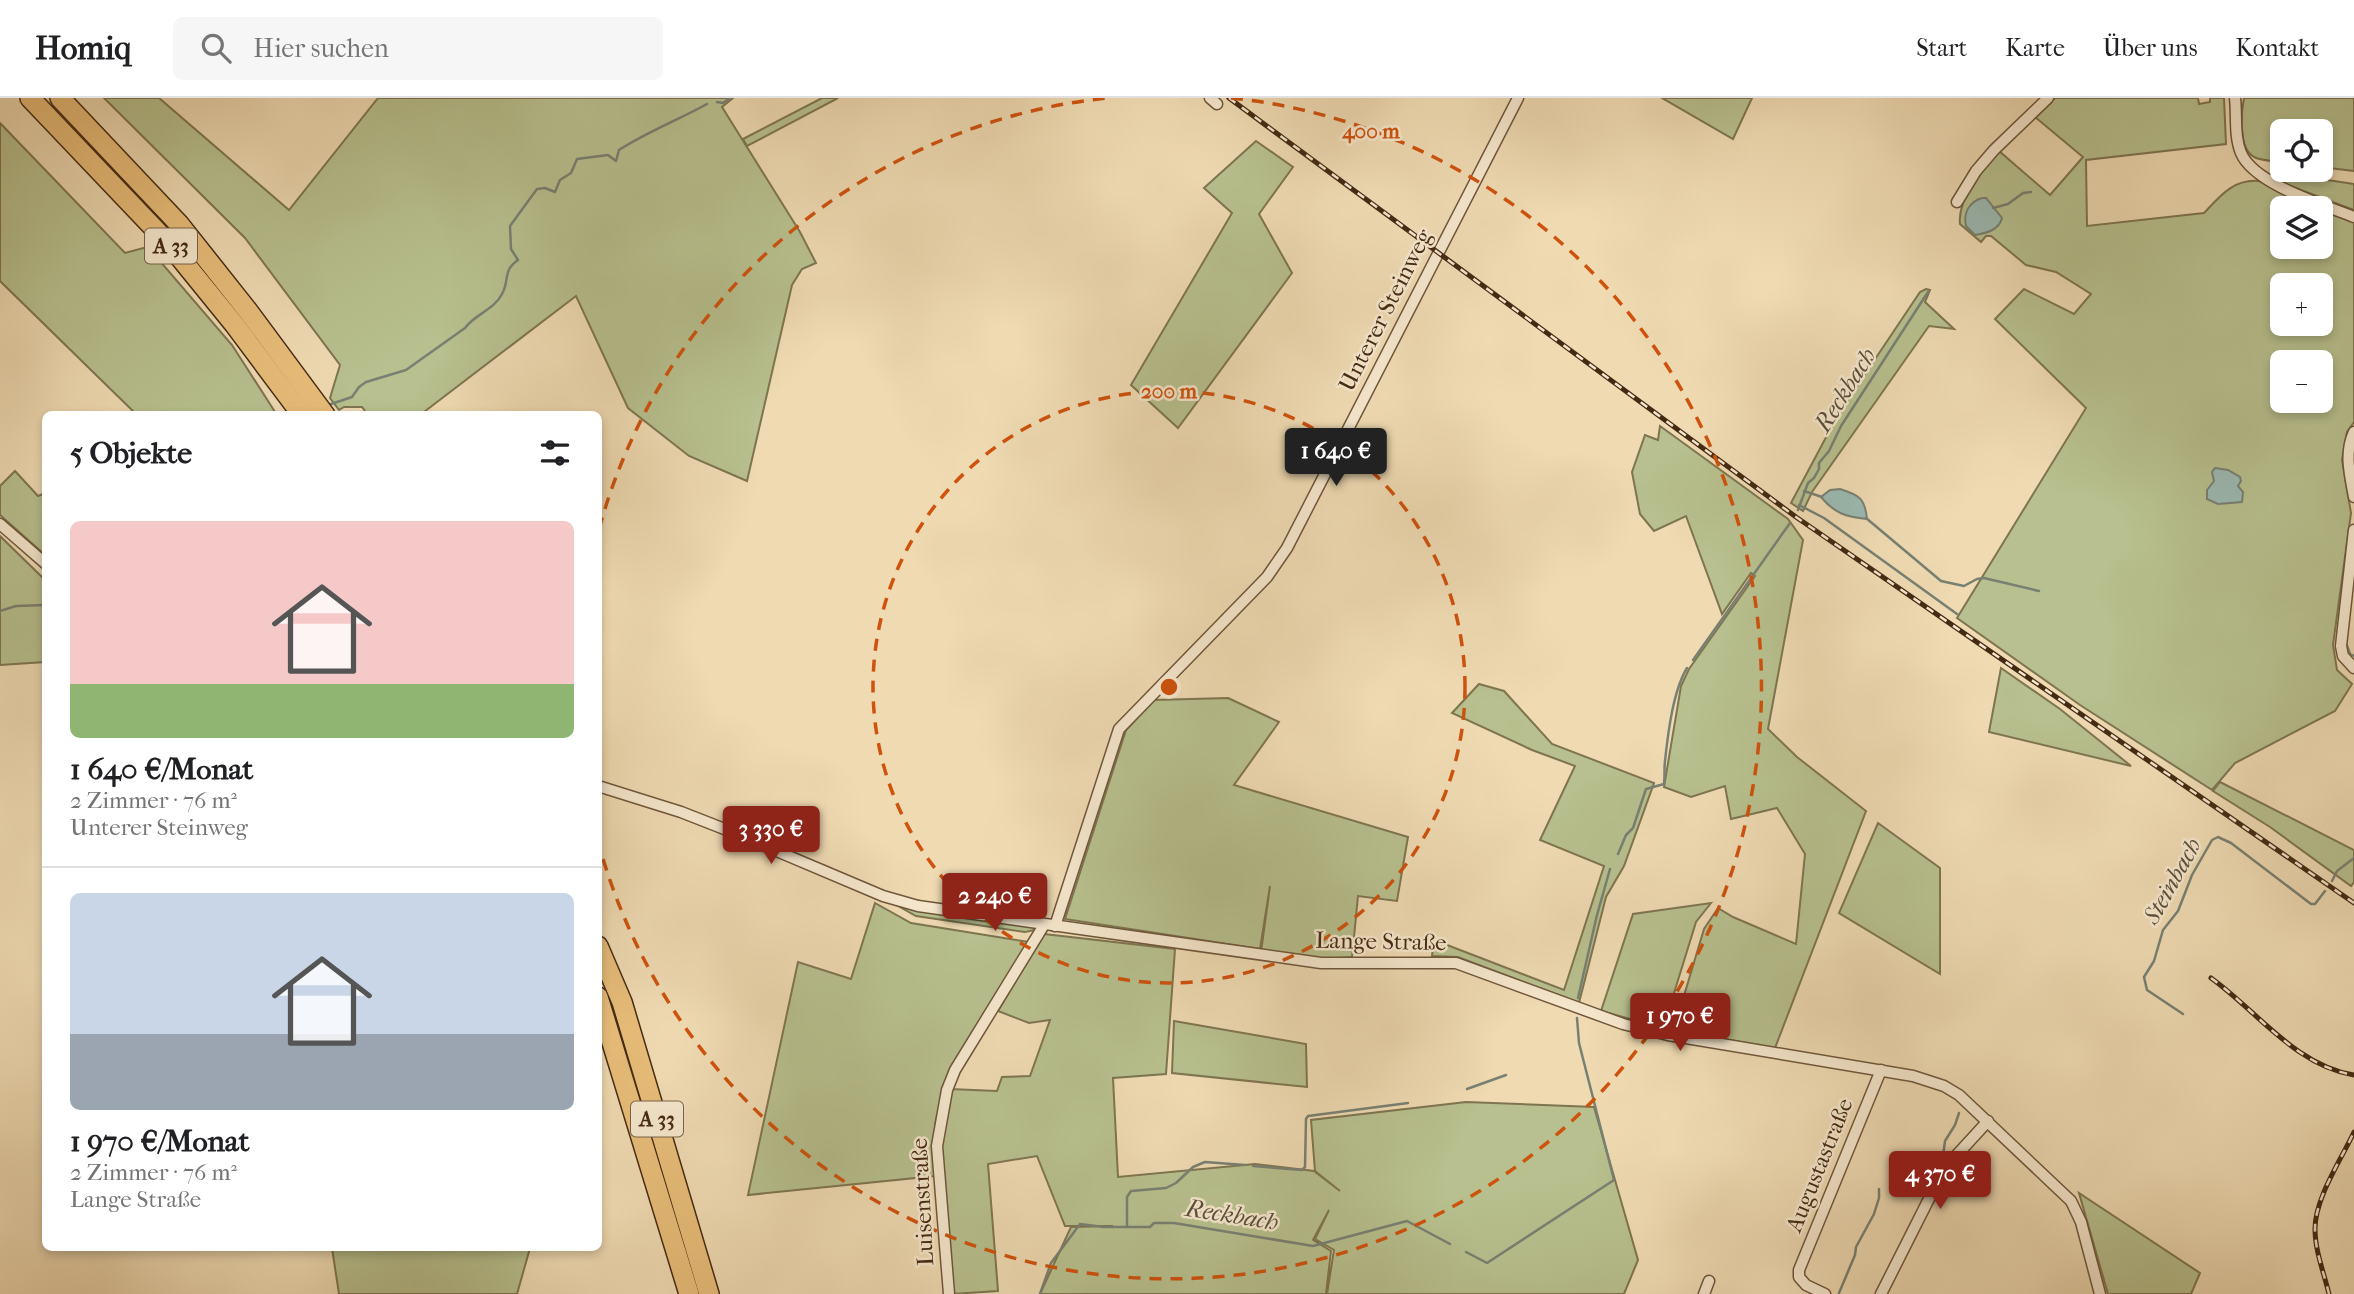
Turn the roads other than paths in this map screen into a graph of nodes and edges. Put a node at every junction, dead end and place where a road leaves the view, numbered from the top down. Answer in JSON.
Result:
{"nodes":[{"id":1,"x":30,"y":98,"type":"edge"},
{"id":2,"x":60,"y":98,"type":"edge"},
{"id":3,"x":1518,"y":98,"type":"edge"},
{"id":4,"x":2048,"y":98,"type":"edge"},
{"id":5,"x":2235,"y":98,"type":"edge"},
{"id":6,"x":1957,"y":202,"type":"dead end"},
{"id":7,"x":2354,"y":217,"type":"edge"},
{"id":8,"x":304,"y":407,"type":"edge"},
{"id":9,"x":2354,"y":432,"type":"edge"},
{"id":10,"x":2354,"y":496,"type":"edge"},
{"id":11,"x":0,"y":524,"type":"edge"},
{"id":12,"x":2354,"y":530,"type":"edge"},
{"id":13,"x":42,"y":561,"type":"edge"},
{"id":14,"x":2354,"y":668,"type":"edge"},
{"id":15,"x":602,"y":787,"type":"edge"},
{"id":16,"x":1050,"y":925,"type":"junction"},
{"id":17,"x":602,"y":955,"type":"edge"},
{"id":18,"x":602,"y":1010,"type":"edge"},
{"id":19,"x":1881,"y":1070,"type":"junction"},
{"id":20,"x":1988,"y":1121,"type":"junction"},
{"id":21,"x":1709,"y":1281,"type":"dead end"},
{"id":22,"x":689,"y":1294,"type":"edge"},
{"id":23,"x":709,"y":1294,"type":"edge"},
{"id":24,"x":948,"y":1294,"type":"edge"},
{"id":25,"x":1704,"y":1294,"type":"edge"},
{"id":26,"x":1825,"y":1294,"type":"edge"},
{"id":27,"x":1881,"y":1294,"type":"edge"},
{"id":28,"x":2100,"y":1294,"type":"edge"}],
"edges":[{"from":1,"to":8,"type":"highway","number":"A 33"},
{"from":2,"to":8,"type":"highway","number":"A 33"},
{"from":3,"to":16,"type":"street","name":"Unterer Steinweg"},
{"from":4,"to":6,"type":"street"},
{"from":5,"to":7,"type":"street"},
{"from":9,"to":10,"type":"street"},
{"from":11,"to":13,"type":"street"},
{"from":12,"to":14,"type":"street"},
{"from":15,"to":16,"type":"street","name":"Lange Straße"},
{"from":16,"to":19,"type":"street","name":"Lange Straße"},
{"from":16,"to":24,"type":"street","name":"Luisenstraße"},
{"from":17,"to":23,"type":"highway","number":"A 33"},
{"from":18,"to":22,"type":"highway","number":"A 33"},
{"from":19,"to":20,"type":"street","name":"Lange Straße"},
{"from":19,"to":26,"type":"street","name":"Augustastraße"},
{"from":20,"to":27,"type":"street"},
{"from":20,"to":28,"type":"street","name":"Lange Straße"},
{"from":21,"to":25,"type":"street"}]}
